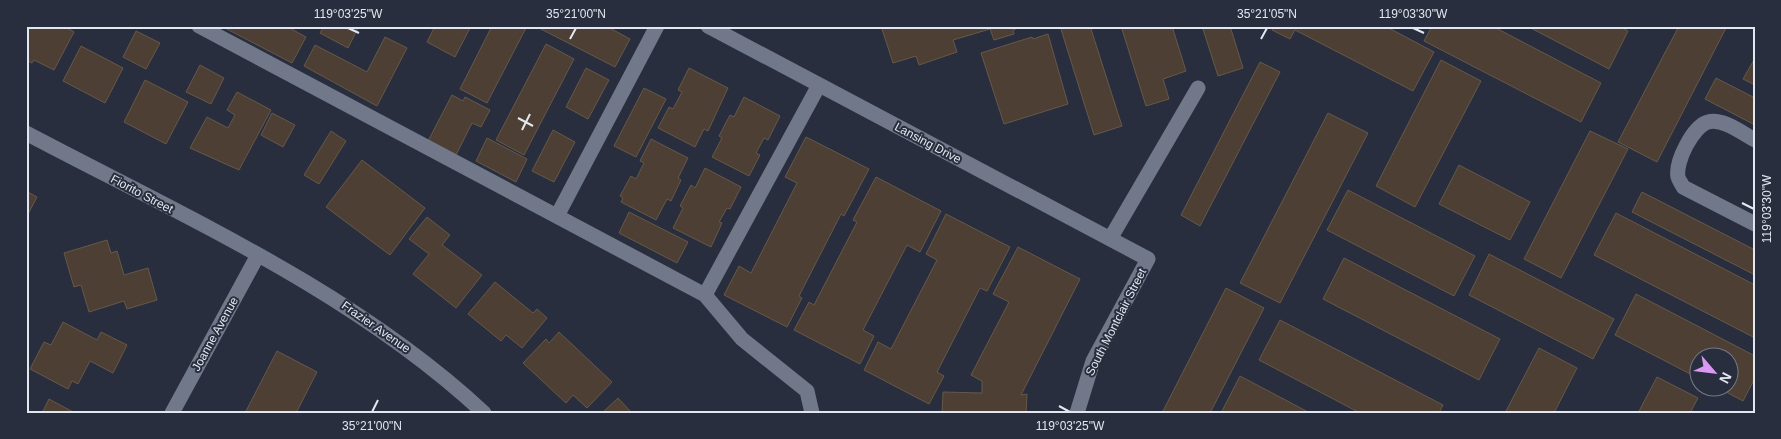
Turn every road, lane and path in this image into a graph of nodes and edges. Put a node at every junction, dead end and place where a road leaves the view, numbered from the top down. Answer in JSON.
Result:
{"nodes":[{"id":1,"x":199,"y":26,"type":"edge"},
{"id":2,"x":657,"y":26,"type":"edge"},
{"id":3,"x":708,"y":26,"type":"edge"},
{"id":4,"x":819,"y":85,"type":"junction"},
{"id":5,"x":1198,"y":88,"type":"dead end"},
{"id":6,"x":26,"y":133,"type":"edge"},
{"id":7,"x":1755,"y":140,"type":"edge"},
{"id":8,"x":557,"y":216,"type":"junction"},
{"id":9,"x":1755,"y":224,"type":"edge"},
{"id":10,"x":1110,"y":239,"type":"junction"},
{"id":11,"x":258,"y":255,"type":"junction"},
{"id":12,"x":1148,"y":260,"type":"joint"},
{"id":13,"x":705,"y":294,"type":"junction"},
{"id":14,"x":172,"y":413,"type":"edge"},
{"id":15,"x":484,"y":413,"type":"edge"},
{"id":16,"x":812,"y":413,"type":"edge"},
{"id":17,"x":1077,"y":413,"type":"edge"}],
"edges":[{"from":1,"to":8,"type":"street"},
{"from":2,"to":8,"type":"street"},
{"from":3,"to":4,"type":"street","name":"Lansing Drive"},
{"from":4,"to":10,"type":"street","name":"Lansing Drive"},
{"from":4,"to":13,"type":"street"},
{"from":5,"to":10,"type":"street"},
{"from":6,"to":11,"type":"street","name":"Fiorito Street"},
{"from":7,"to":9,"type":"street"},
{"from":8,"to":13,"type":"street"},
{"from":10,"to":12,"type":"street","name":"Lansing Drive"},
{"from":11,"to":14,"type":"street","name":"Joanne Avenue"},
{"from":11,"to":15,"type":"street","name":"Frazier Avenue"},
{"from":12,"to":17,"type":"street","name":"South Montclair Street"},
{"from":13,"to":16,"type":"street"}]}
